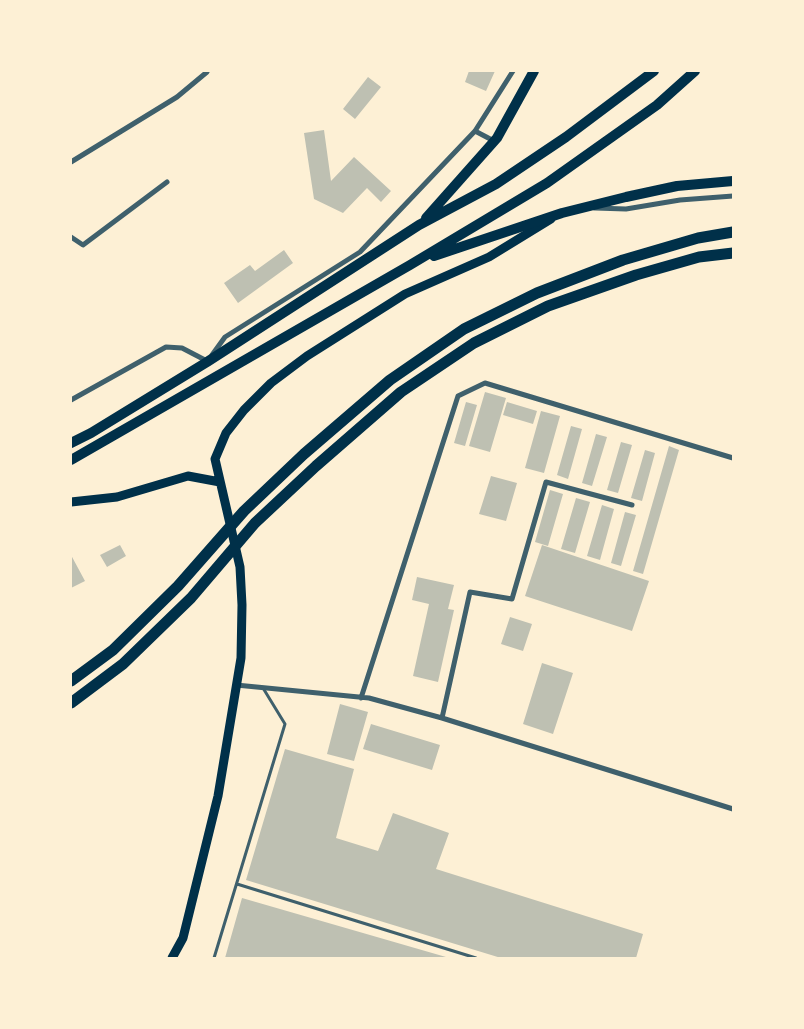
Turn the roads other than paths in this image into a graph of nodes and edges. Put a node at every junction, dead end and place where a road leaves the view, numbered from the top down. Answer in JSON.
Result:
{"nodes":[{"id":1,"x":513,"y":71,"type":"edge"},
{"id":2,"x":534,"y":71,"type":"edge"},
{"id":3,"x":654,"y":71,"type":"edge"},
{"id":4,"x":695,"y":71,"type":"edge"},
{"id":5,"x":208,"y":72,"type":"edge"},
{"id":6,"x":475,"y":131,"type":"junction"},
{"id":7,"x":494,"y":141,"type":"junction"},
{"id":8,"x":71,"y":162,"type":"edge"},
{"id":9,"x":733,"y":181,"type":"edge"},
{"id":10,"x":167,"y":182,"type":"dead end"},
{"id":11,"x":733,"y":196,"type":"edge"},
{"id":12,"x":585,"y":208,"type":"junction"},
{"id":13,"x":562,"y":213,"type":"junction"},
{"id":14,"x":419,"y":225,"type":"junction"},
{"id":15,"x":733,"y":232,"type":"edge"},
{"id":16,"x":71,"y":237,"type":"edge"},
{"id":17,"x":733,"y":253,"type":"edge"},
{"id":18,"x":410,"y":264,"type":"junction"},
{"id":19,"x":207,"y":362,"type":"junction"},
{"id":20,"x":71,"y":400,"type":"edge"},
{"id":21,"x":71,"y":443,"type":"edge"},
{"id":22,"x":733,"y":458,"type":"edge"},
{"id":23,"x":71,"y":460,"type":"edge"},
{"id":24,"x":220,"y":482,"type":"junction"},
{"id":25,"x":71,"y":502,"type":"edge"},
{"id":26,"x":632,"y":505,"type":"dead end"},
{"id":27,"x":71,"y":681,"type":"edge"},
{"id":28,"x":236,"y":685,"type":"junction"},
{"id":29,"x":262,"y":688,"type":"junction"},
{"id":30,"x":361,"y":698,"type":"junction"},
{"id":31,"x":71,"y":703,"type":"edge"},
{"id":32,"x":442,"y":718,"type":"junction"},
{"id":33,"x":733,"y":809,"type":"edge"},
{"id":34,"x":237,"y":884,"type":"junction"},
{"id":35,"x":172,"y":958,"type":"edge"},
{"id":36,"x":214,"y":958,"type":"edge"},
{"id":37,"x":476,"y":958,"type":"edge"}],
"edges":[{"from":1,"to":6,"type":"street"},
{"from":2,"to":7,"type":"highway"},
{"from":3,"to":14,"type":"highway"},
{"from":4,"to":18,"type":"highway"},
{"from":5,"to":8,"type":"street"},
{"from":6,"to":7,"type":"street"},
{"from":6,"to":19,"type":"street"},
{"from":7,"to":14,"type":"highway"},
{"from":9,"to":12,"type":"highway"},
{"from":10,"to":16,"type":"street"},
{"from":11,"to":12,"type":"street"},
{"from":12,"to":13,"type":"highway"},
{"from":13,"to":18,"type":"highway"},
{"from":13,"to":24,"type":"main road"},
{"from":14,"to":19,"type":"highway"},
{"from":15,"to":27,"type":"highway"},
{"from":17,"to":31,"type":"highway"},
{"from":18,"to":23,"type":"highway"},
{"from":19,"to":20,"type":"street"},
{"from":19,"to":21,"type":"highway"},
{"from":22,"to":30,"type":"street"},
{"from":24,"to":25,"type":"main road"},
{"from":24,"to":28,"type":"main road"},
{"from":26,"to":32,"type":"street"},
{"from":28,"to":29,"type":"street"},
{"from":28,"to":35,"type":"main road"},
{"from":29,"to":30,"type":"street"},
{"from":29,"to":34,"type":"lane"},
{"from":30,"to":32,"type":"street"},
{"from":32,"to":33,"type":"street"},
{"from":34,"to":36,"type":"lane"},
{"from":34,"to":37,"type":"lane"}]}
